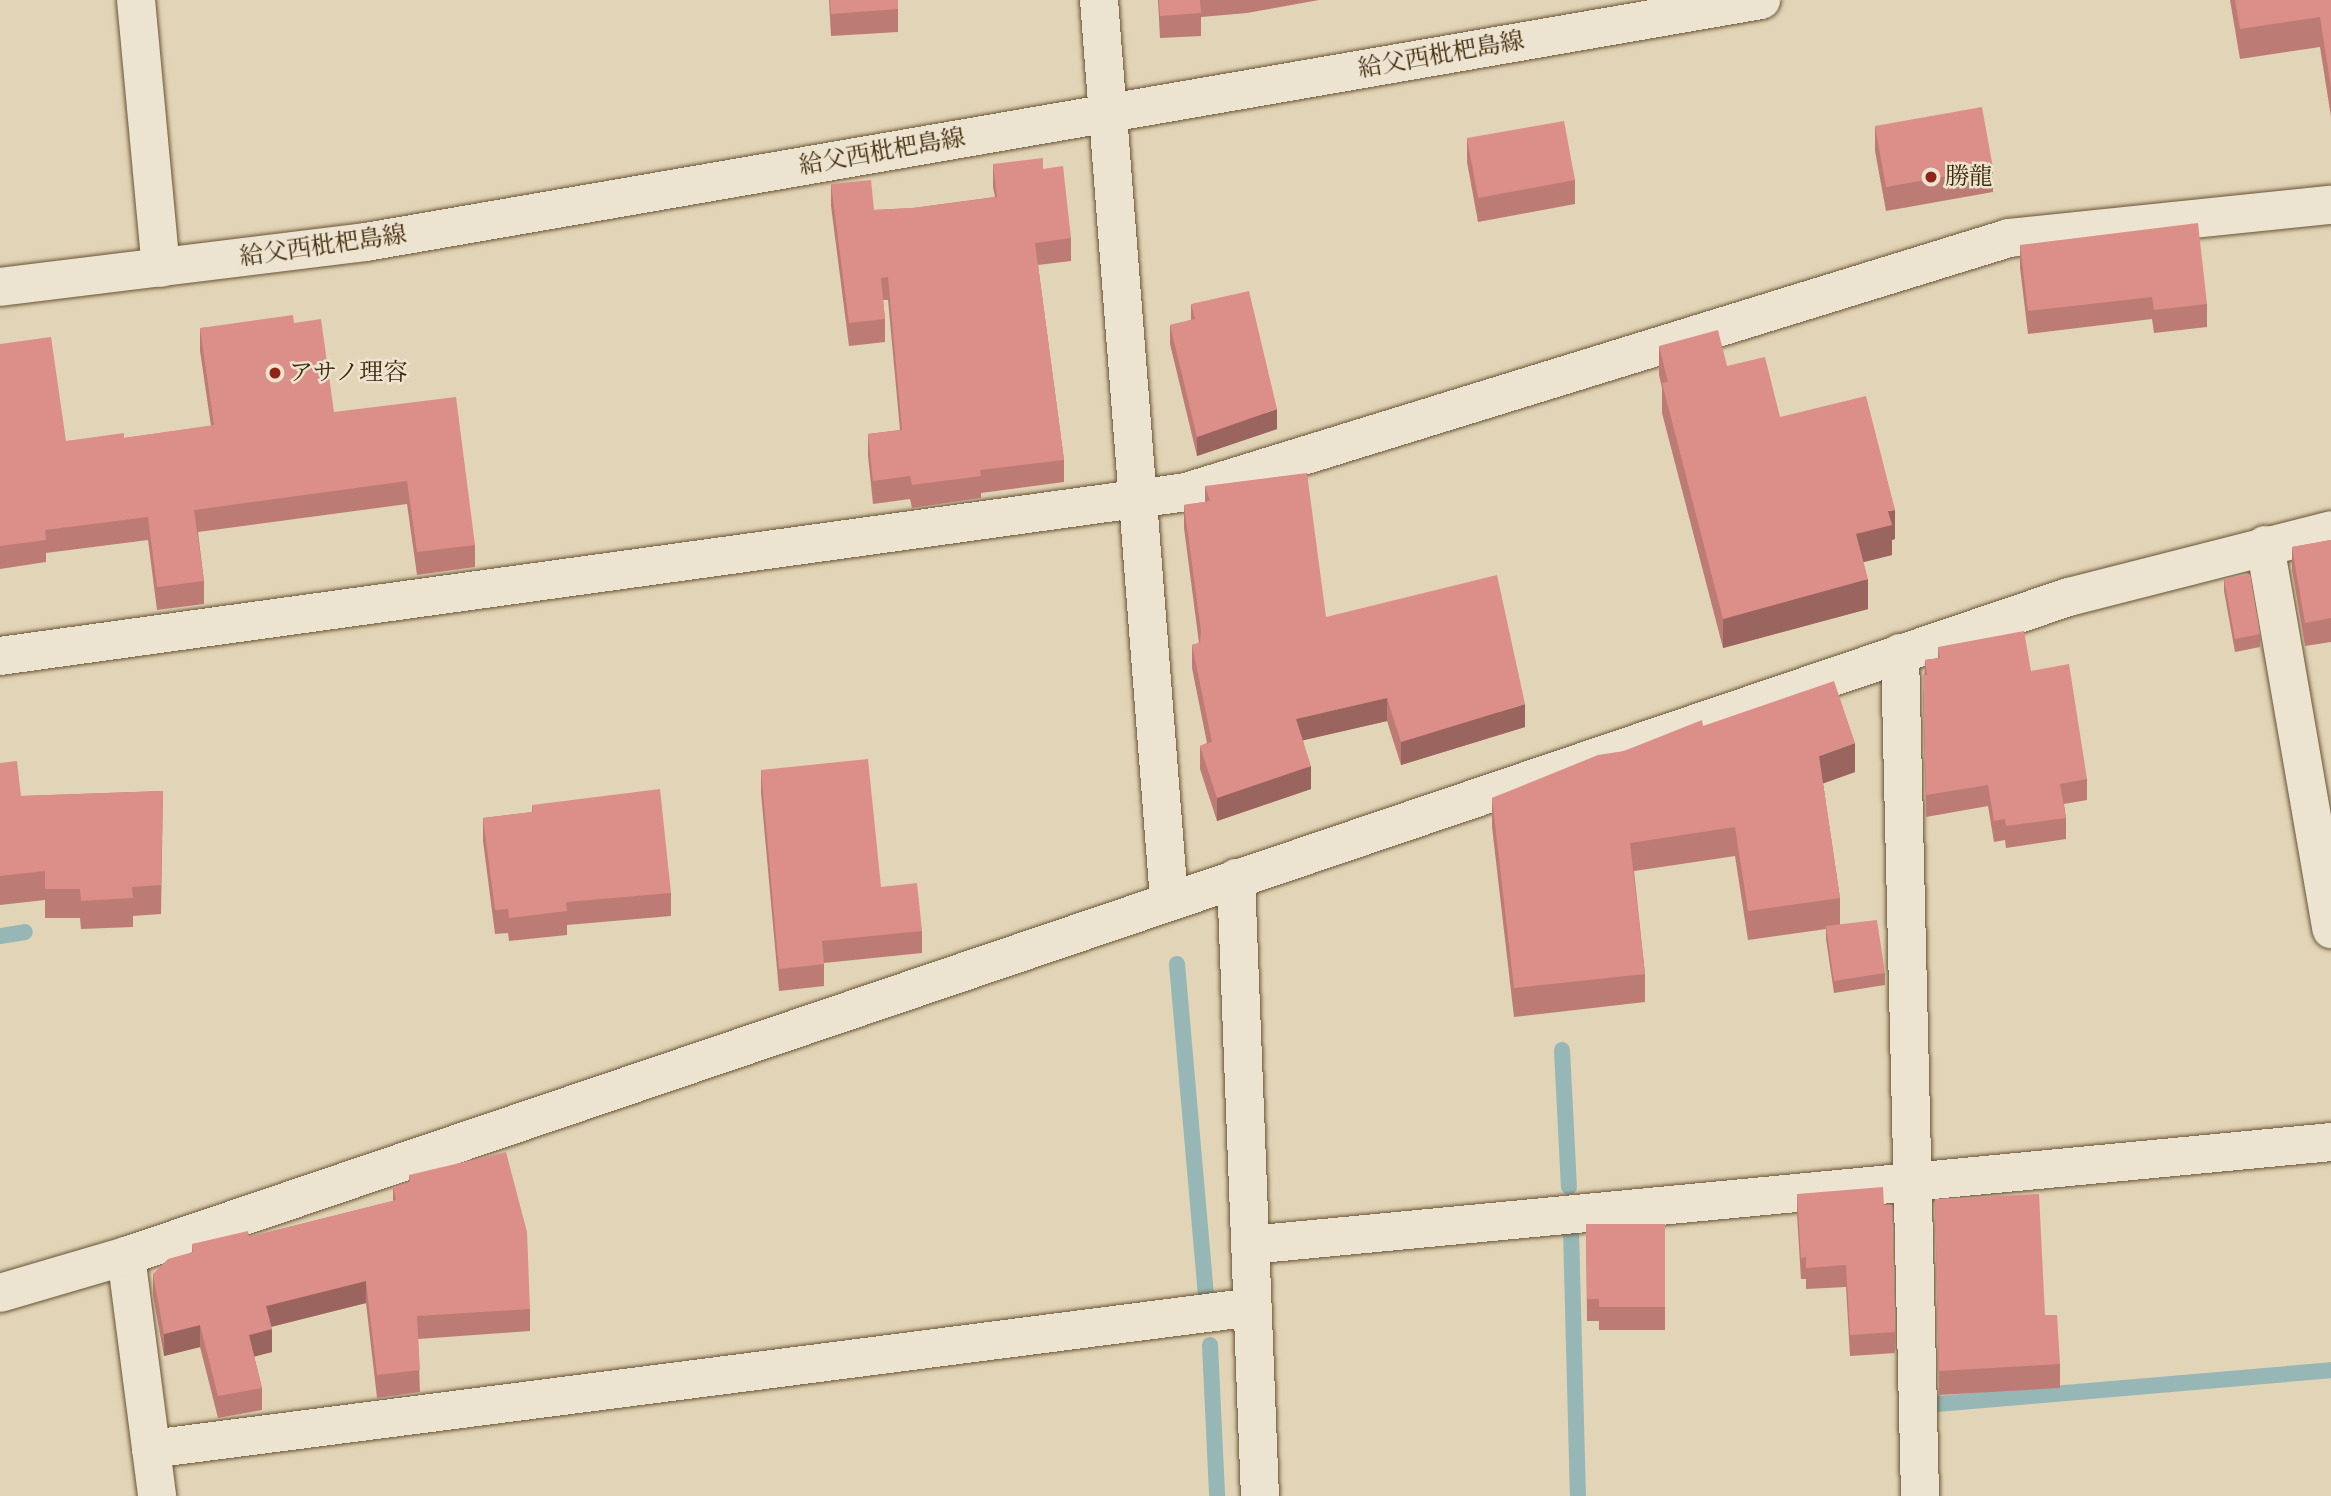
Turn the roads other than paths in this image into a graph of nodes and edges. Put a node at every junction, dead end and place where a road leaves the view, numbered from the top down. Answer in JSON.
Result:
{"nodes":[{"id":1,"x":136,"y":0,"type":"edge"},
{"id":2,"x":1099,"y":0,"type":"edge"},
{"id":3,"x":1761,"y":0,"type":"edge"},
{"id":4,"x":1107,"y":113,"type":"junction"},
{"id":5,"x":2331,"y":205,"type":"edge"},
{"id":6,"x":160,"y":268,"type":"junction"},
{"id":7,"x":0,"y":287,"type":"edge"},
{"id":8,"x":1138,"y":500,"type":"junction"},
{"id":9,"x":2331,"y":530,"type":"edge"},
{"id":10,"x":2265,"y":545,"type":"junction"},
{"id":11,"x":1900,"y":653,"type":"junction"},
{"id":12,"x":0,"y":656,"type":"edge"},
{"id":13,"x":1236,"y":878,"type":"junction"},
{"id":14,"x":1169,"y":899,"type":"junction"},
{"id":15,"x":2331,"y":929,"type":"edge"},
{"id":16,"x":2331,"y":1142,"type":"edge"},
{"id":17,"x":1912,"y":1180,"type":"junction"},
{"id":18,"x":1250,"y":1245,"type":"junction"},
{"id":19,"x":126,"y":1256,"type":"junction"},
{"id":20,"x":0,"y":1293,"type":"edge"},
{"id":21,"x":1253,"y":1307,"type":"junction"},
{"id":22,"x":151,"y":1449,"type":"junction"},
{"id":23,"x":157,"y":1496,"type":"edge"},
{"id":24,"x":1260,"y":1496,"type":"edge"},
{"id":25,"x":1920,"y":1496,"type":"edge"}],
"edges":[{"from":1,"to":6,"type":"street"},
{"from":2,"to":4,"type":"street"},
{"from":3,"to":4,"type":"street","name":"給父西枇杷島線"},
{"from":4,"to":6,"type":"street","name":"給父西枇杷島線"},
{"from":4,"to":8,"type":"street"},
{"from":5,"to":8,"type":"street"},
{"from":6,"to":7,"type":"street","name":"給父西枇杷島線"},
{"from":8,"to":12,"type":"street"},
{"from":8,"to":14,"type":"street"},
{"from":9,"to":10,"type":"street"},
{"from":10,"to":11,"type":"street"},
{"from":10,"to":15,"type":"street"},
{"from":11,"to":13,"type":"street"},
{"from":11,"to":17,"type":"street"},
{"from":13,"to":14,"type":"street"},
{"from":13,"to":18,"type":"street"},
{"from":14,"to":19,"type":"street"},
{"from":16,"to":17,"type":"street"},
{"from":17,"to":18,"type":"street"},
{"from":17,"to":25,"type":"street"},
{"from":18,"to":21,"type":"street"},
{"from":19,"to":20,"type":"street"},
{"from":19,"to":22,"type":"street"},
{"from":21,"to":22,"type":"street"},
{"from":21,"to":24,"type":"street"},
{"from":22,"to":23,"type":"street"}]}
